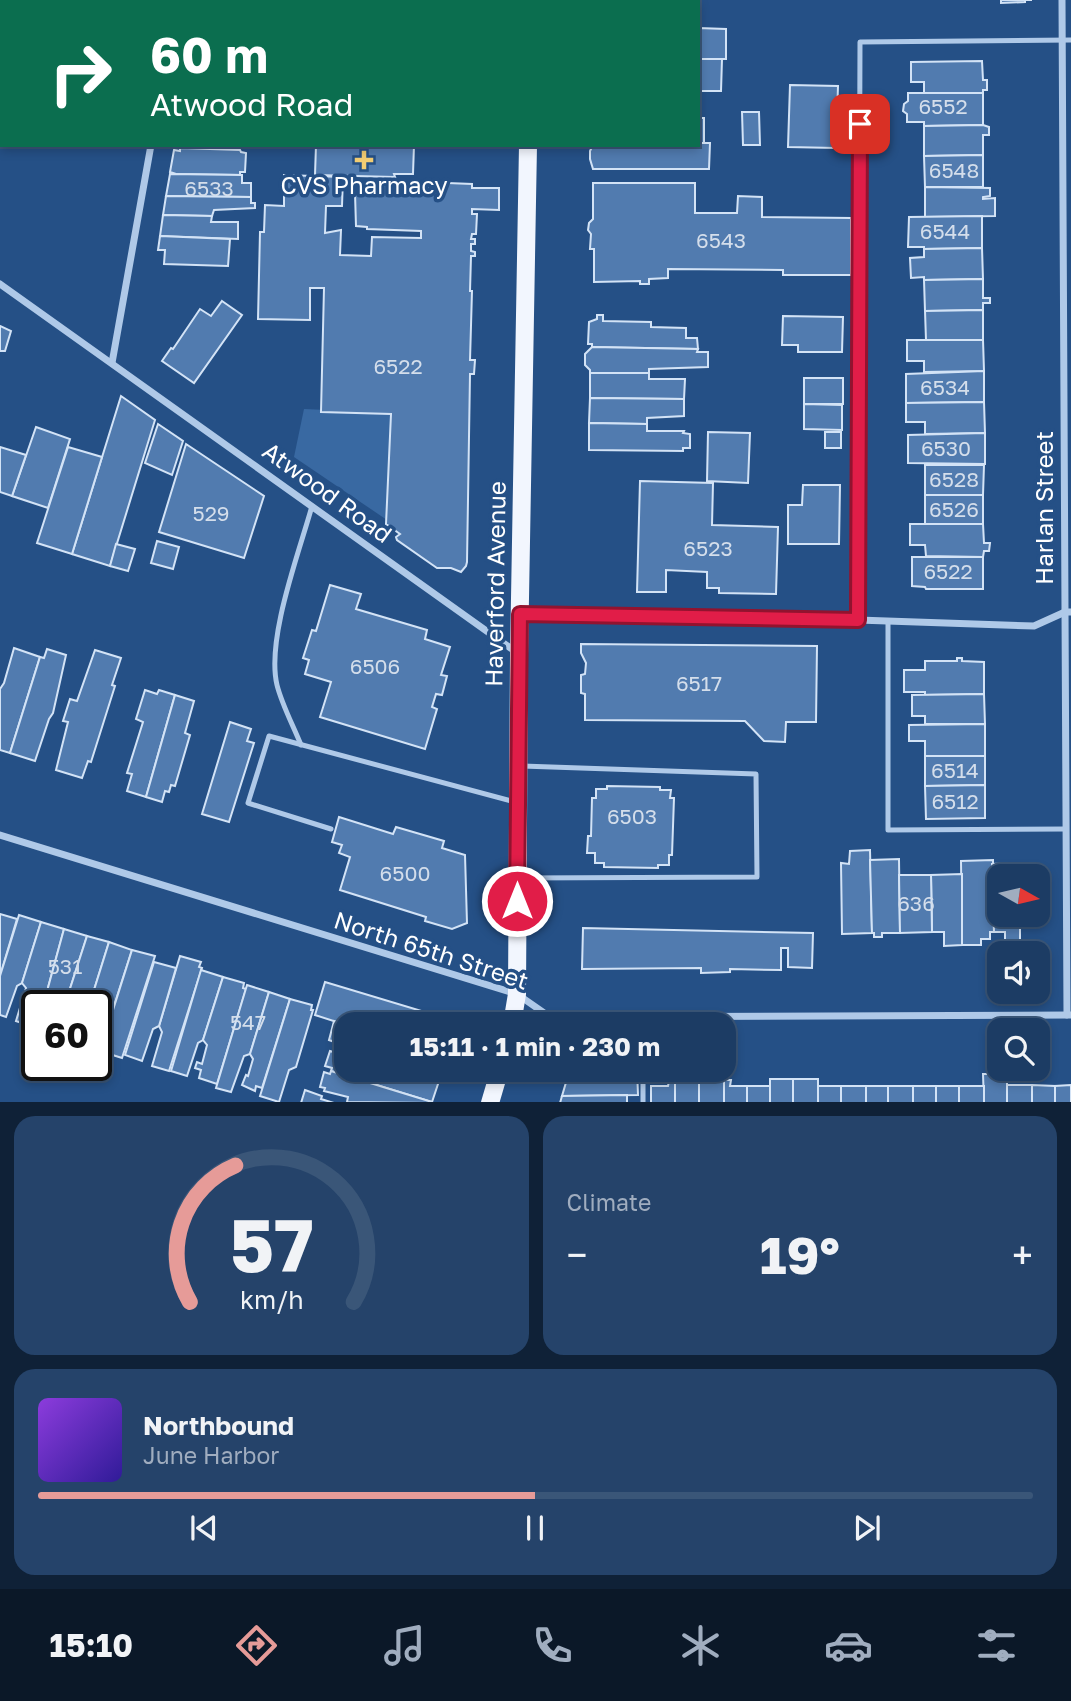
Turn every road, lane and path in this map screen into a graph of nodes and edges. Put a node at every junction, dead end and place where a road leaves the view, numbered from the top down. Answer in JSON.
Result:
{"nodes":[{"id":1,"x":1062,"y":0,"type":"edge"},
{"id":2,"x":1067,"y":40,"type":"edge"},
{"id":3,"x":151,"y":147,"type":"edge"},
{"id":4,"x":528,"y":147,"type":"edge"},
{"id":5,"x":1067,"y":236,"type":"edge"},
{"id":6,"x":0,"y":284,"type":"edge"},
{"id":7,"x":112,"y":363,"type":"junction"},
{"id":8,"x":1068,"y":426,"type":"edge"},
{"id":9,"x":312,"y":506,"type":"junction"},
{"id":10,"x":1068,"y":612,"type":"edge"},
{"id":11,"x":520,"y":614,"type":"junction"},
{"id":12,"x":858,"y":620,"type":"junction"},
{"id":13,"x":888,"y":621,"type":"junction"},
{"id":14,"x":519,"y":654,"type":"junction"},
{"id":15,"x":301,"y":745,"type":"junction"},
{"id":16,"x":519,"y":766,"type":"junction"},
{"id":17,"x":518,"y":803,"type":"junction"},
{"id":18,"x":1068,"y":805,"type":"edge"},
{"id":19,"x":331,"y":829,"type":"dead end"},
{"id":20,"x":1066,"y":829,"type":"junction"},
{"id":21,"x":0,"y":835,"type":"edge"},
{"id":22,"x":517,"y":877,"type":"junction"},
{"id":23,"x":517,"y":994,"type":"junction"},
{"id":24,"x":514,"y":1012,"type":"edge"},
{"id":25,"x":543,"y":1012,"type":"edge"},
{"id":26,"x":1069,"y":1015,"type":"edge"},
{"id":27,"x":736,"y":1019,"type":"edge"},
{"id":28,"x":496,"y":1082,"type":"edge"},
{"id":29,"x":643,"y":1082,"type":"edge"},
{"id":30,"x":489,"y":1102,"type":"edge"},
{"id":31,"x":643,"y":1102,"type":"edge"}],
"edges":[{"from":1,"to":2,"type":"street","name":"Harlan Street"},
{"from":2,"to":5,"type":"street","name":"Harlan Street"},
{"from":2,"to":12,"type":"lane"},
{"from":3,"to":7,"type":"street"},
{"from":4,"to":11,"type":"main road","name":"Haverford Avenue"},
{"from":5,"to":8,"type":"street","name":"Harlan Street"},
{"from":6,"to":7,"type":"street","name":"Atwood Road"},
{"from":7,"to":9,"type":"street","name":"Atwood Road"},
{"from":8,"to":10,"type":"street","name":"Harlan Street"},
{"from":9,"to":14,"type":"street","name":"Atwood Road"},
{"from":9,"to":15,"type":"lane"},
{"from":10,"to":13,"type":"street"},
{"from":10,"to":18,"type":"street","name":"Harlan Street"},
{"from":11,"to":12,"type":"street"},
{"from":11,"to":14,"type":"main road","name":"Haverford Avenue"},
{"from":12,"to":13,"type":"street"},
{"from":13,"to":20,"type":"lane"},
{"from":14,"to":16,"type":"main road","name":"Haverford Avenue"},
{"from":15,"to":17,"type":"lane"},
{"from":15,"to":19,"type":"lane"},
{"from":16,"to":17,"type":"main road","name":"Haverford Avenue"},
{"from":16,"to":22,"type":"lane"},
{"from":17,"to":22,"type":"main road","name":"Haverford Avenue"},
{"from":18,"to":20,"type":"street","name":"Harlan Street"},
{"from":20,"to":26,"type":"street","name":"Harlan Street"},
{"from":21,"to":23,"type":"street","name":"North 65th Street"},
{"from":22,"to":23,"type":"main road","name":"Haverford Avenue"},
{"from":23,"to":24,"type":"main road","name":"Haverford Avenue"},
{"from":23,"to":25,"type":"street","name":"North 65th Street"},
{"from":26,"to":27,"type":"street","name":"North 65th Street"},
{"from":28,"to":30,"type":"main road"},
{"from":29,"to":31,"type":"lane"}]}
